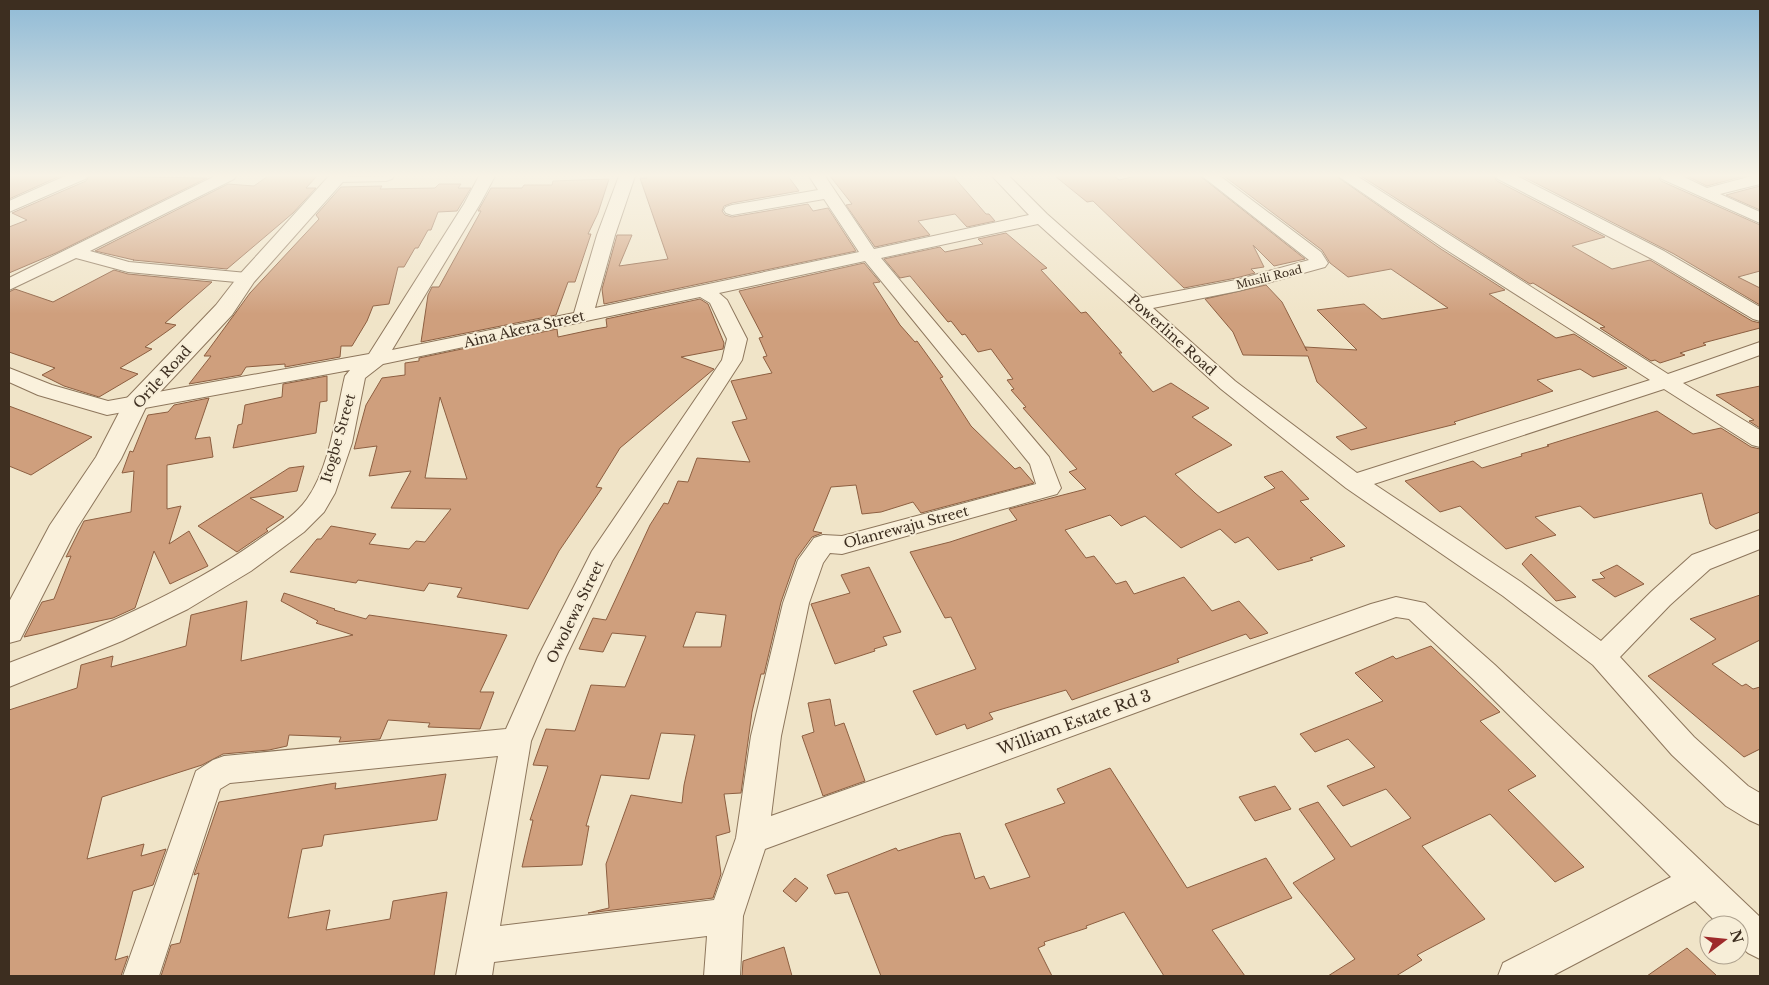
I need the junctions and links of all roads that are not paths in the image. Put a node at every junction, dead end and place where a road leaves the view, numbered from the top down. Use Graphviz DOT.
graph roads {
  1 [pos="137,222"];
  2 [pos="298,222"];
  3 [pos="461,222"];
  4 [pos="611,222"];
  5 [pos="848,222"];
  6 [pos="1023,222"];
  7 [pos="1045,222"];
  8 [pos="1270,222"];
  9 [pos="1415,222"];
  10 [pos="1594,222"];
  11 [pos="76,253"];
  12 [pos="870,256"];
  13 [pos="247,278"];
  14 [pos="9,285"];
  15 [pos="703,291"];
  16 [pos="1138,305"];
  17 [pos="1760,315"];
  18 [pos="582,316"];
  19 [pos="1760,348"];
  20 [pos="375,361"];
  21 [pos="9,374"];
  22 [pos="1666,382"];
  23 [pos="136,404"];
  24 [pos="1760,440"];
  25 [pos="1354,482"];
  26 [pos="1760,539"];
  27 [pos="9,631"];
  28 [pos="1603,657"];
  29 [pos="9,675"];
  30 [pos="516,740"];
  31 [pos="1760,810"];
  32 [pos="752,838"];
  33 [pos="1698,881"];
  34 [pos="726,916"];
  35 [pos="1760,941"];
  36 [pos="477,961"];
  37 [pos="141,976"];
  38 [pos="722,976"];
  39 [pos="1516,976"];
  1 -- 11 [label="street"];
  2 -- 13 [label="street, Orile Road"];
  3 -- 20 [label="street, Itogbe Street"];
  4 -- 18 [label="street"];
  5 -- 12 [label="street"];
  6 -- 12 [label="street, Aina Akera Street"];
  7 -- 16 [label="street, Powerline Road"];
  8 -- 16 [label="street, Musili Road"];
  9 -- 22 [label="street"];
  10 -- 17 [label="street"];
  11 -- 13 [label="street"];
  11 -- 14 [label="street"];
  12 -- 15 [label="street, Aina Akera Street"];
  12 -- 32 [label="street, Olanrewaju Street"];
  13 -- 23 [label="street, Orile Road"];
  15 -- 18 [label="street, Aina Akera Street"];
  15 -- 30 [label="street, Owolewa Street"];
  16 -- 25 [label="street, Powerline Road"];
  18 -- 20 [label="street, Aina Akera Street"];
  19 -- 22 [label="street"];
  20 -- 23 [label="street, Aina Akera Street"];
  20 -- 29 [label="street, Itogbe Street"];
  21 -- 23 [label="street, Aina Akera Street"];
  22 -- 24 [label="street"];
  22 -- 25 [label="street"];
  23 -- 27 [label="street, Orile Road"];
  25 -- 28 [label="street, Powerline Road"];
  26 -- 28 [label="street"];
  28 -- 31 [label="street, Powerline Road"];
  30 -- 36 [label="street, Owolewa Street"];
  30 -- 37 [label="street"];
  32 -- 33 [label="street, William Estate Rd 3"];
  32 -- 34 [label="street, Olanrewaju Street"];
  33 -- 35 [label="street"];
  33 -- 39 [label="street"];
  34 -- 36 [label="street"];
  34 -- 38 [label="street, Olanrewaju Street"];
}
